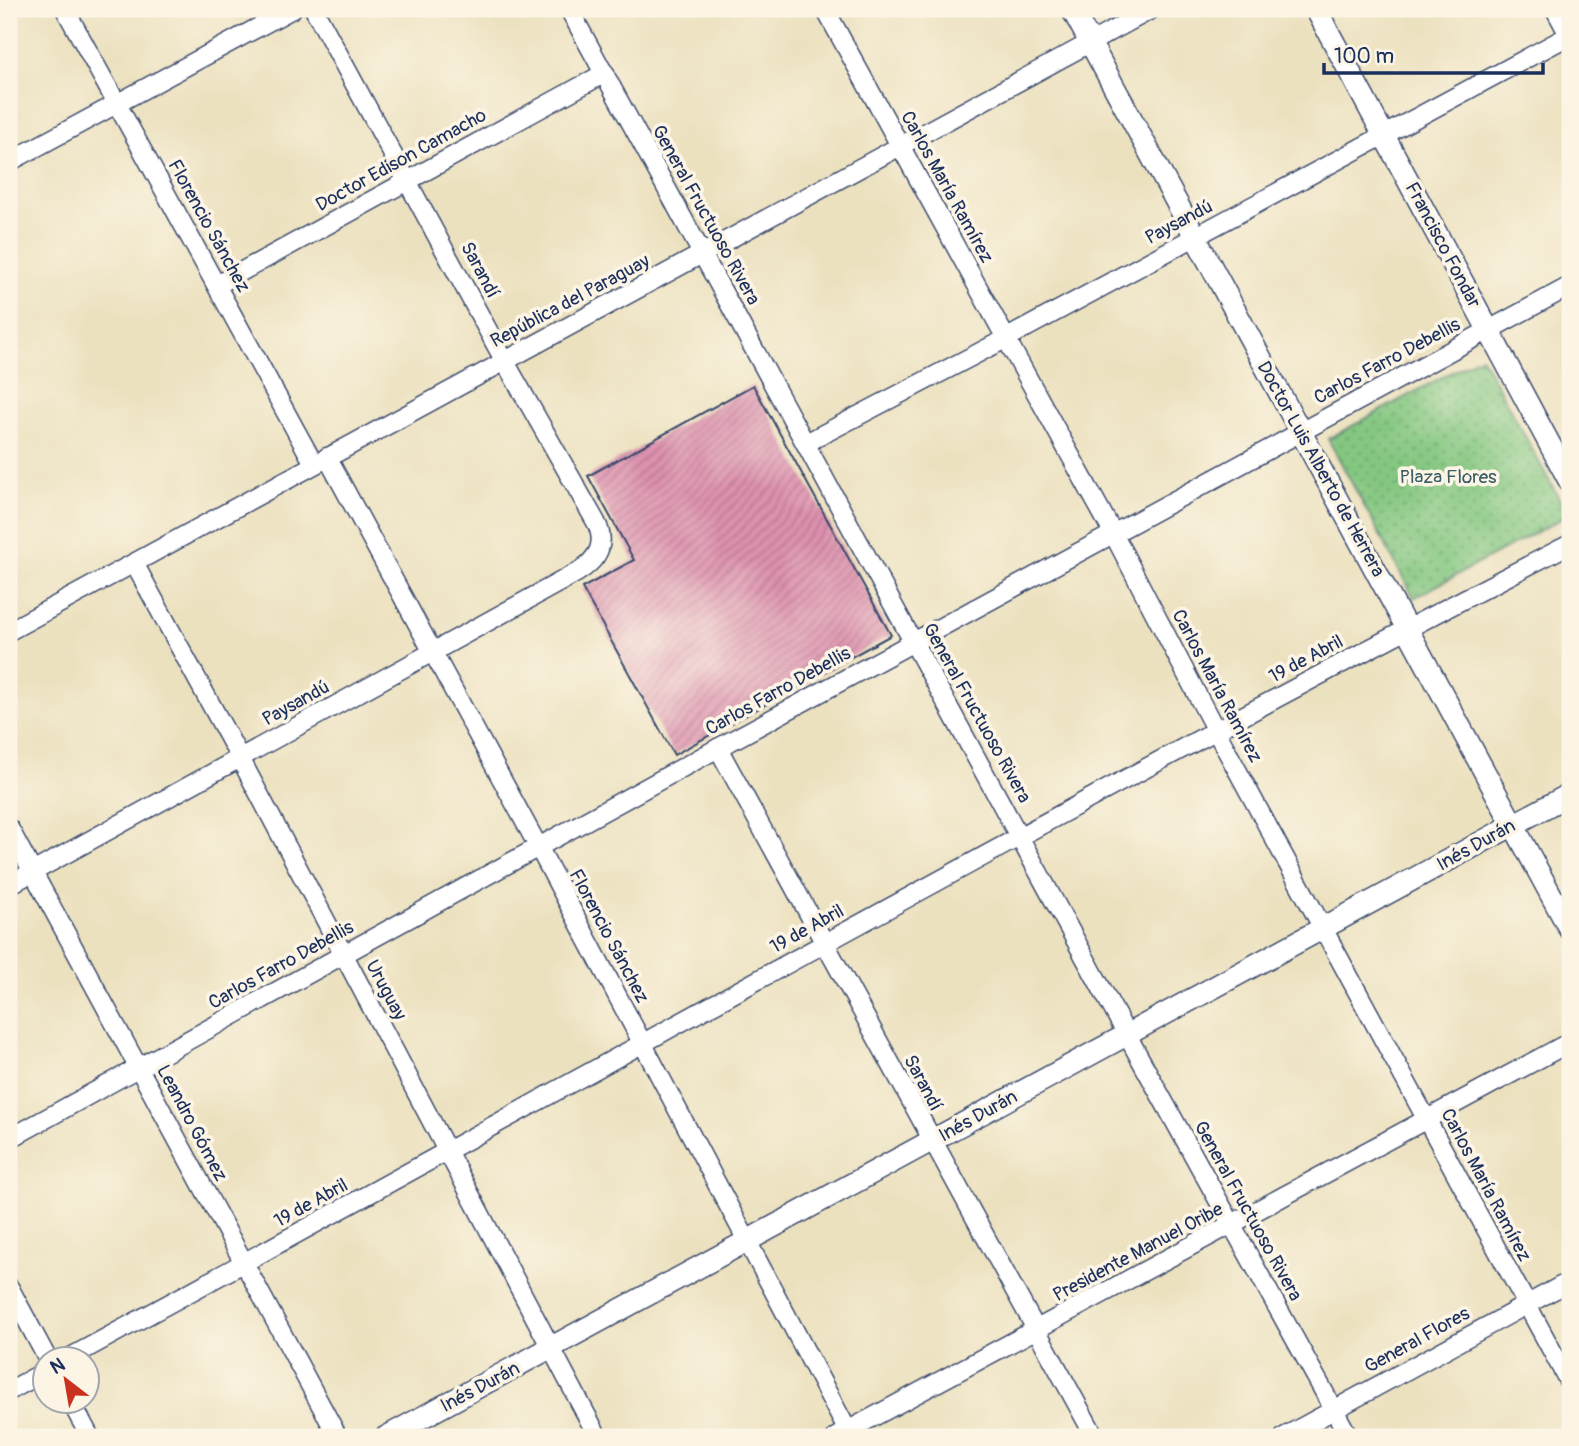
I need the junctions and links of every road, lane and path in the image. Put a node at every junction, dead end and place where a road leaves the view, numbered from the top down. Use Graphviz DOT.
graph roads {
  1 [pos="65,9"];
  2 [pos="292,9"];
  3 [pos="314,9"];
  4 [pos="569,9"];
  5 [pos="825,9"];
  6 [pos="1072,9"];
  7 [pos="1152,9"];
  8 [pos="1316,9"];
  9 [pos="1555,9"];
  10 [pos="1570,36"];
  11 [pos="1091,42"];
  12 [pos="605,73"];
  13 [pos="118,103"];
  14 [pos="1384,136"];
  15 [pos="900,146"];
  16 [pos="9,162"];
  17 [pos="408,180"];
  18 [pos="1196,237"];
  19 [pos="703,253"];
  20 [pos="217,285"];
  21 [pos="1570,286"];
  22 [pos="1489,331"];
  23 [pos="1007,338"];
  24 [pos="504,360"];
  25 [pos="1299,432"];
  26 [pos="806,443"];
  27 [pos="321,460"];
  28 [pos="1570,482"];
  29 [pos="1113,533"];
  30 [pos="1570,544"];
  31 [pos="600,551"];
  32 [pos="134,563"];
  33 [pos="1408,628"];
  34 [pos="9,631"];
  35 [pos="914,641"];
  36 [pos="433,651"];
  37 [pos="1216,731"];
  38 [pos="718,748"];
  39 [pos="240,758"];
  40 [pos="1570,794"];
  41 [pos="1513,825"];
  42 [pos="9,828"];
  43 [pos="1020,837"];
  44 [pos="539,848"];
  45 [pos="33,873"];
  46 [pos="9,885"];
  47 [pos="1324,929"];
  48 [pos="1570,930"];
  49 [pos="824,943"];
  50 [pos="344,955"];
  51 [pos="1127,1035"];
  52 [pos="1570,1042"];
  53 [pos="642,1044"];
  54 [pos="138,1067"];
  55 [pos="1426,1120"];
  56 [pos="9,1139"];
  57 [pos="931,1142"];
  58 [pos="448,1153"];
  59 [pos="1231,1225"];
  60 [pos="746,1242"];
  61 [pos="244,1264"];
  62 [pos="1570,1281"];
  63 [pos="9,1287"];
  64 [pos="1526,1304"];
  65 [pos="1035,1331"];
  66 [pos="39,1344"];
  67 [pos="97,1344"];
  68 [pos="551,1348"];
  69 [pos="32,1379"];
  70 [pos="1570,1384"];
  71 [pos="9,1391"];
  72 [pos="1334,1410"];
  73 [pos="77,1414"];
  74 [pos="844,1435"];
  75 [pos="90,1437"];
  76 [pos="338,1437"];
  77 [pos="386,1437"];
  78 [pos="598,1437"];
  79 [pos="1095,1437"];
  80 [pos="1284,1437"];
  81 [pos="1349,1437"];
  1 -- 13 [label="street, Florencio Sánchez"];
  2 -- 13 [label="street"];
  3 -- 17 [label="street, Sarandí"];
  4 -- 12 [label="street, General Fructuoso Rivera"];
  5 -- 15 [label="street, Carlos María Ramírez"];
  6 -- 11 [label="street, Doctor Luis Alberto de Herrera"];
  7 -- 11 [label="street, República del Paraguay"];
  8 -- 14 [label="street, Francisco Fondar"];
  9 -- 10 [label="street"];
  10 -- 14 [label="street, Paysandú"];
  11 -- 15 [label="street, República del Paraguay"];
  11 -- 18 [label="street, Doctor Luis Alberto de Herrera"];
  12 -- 17 [label="street, Doctor Edison Camacho"];
  12 -- 19 [label="street, General Fructuoso Rivera"];
  13 -- 16 [label="street"];
  13 -- 20 [label="street, Florencio Sánchez"];
  14 -- 18 [label="street, Paysandú"];
  14 -- 22 [label="street, Francisco Fondar"];
  15 -- 19 [label="street, República del Paraguay"];
  15 -- 23 [label="street, Carlos María Ramírez"];
  17 -- 20 [label="street, Doctor Edison Camacho"];
  17 -- 24 [label="street, Sarandí"];
  18 -- 23 [label="street, Paysandú"];
  18 -- 25 [label="street, Doctor Luis Alberto de Herrera"];
  19 -- 24 [label="street, República del Paraguay"];
  19 -- 26 [label="street, General Fructuoso Rivera"];
  20 -- 27 [label="street, Florencio Sánchez"];
  21 -- 22 [label="street, Carlos Farro Debellis"];
  22 -- 25 [label="street, Carlos Farro Debellis"];
  22 -- 28 [label="street, Francisco Fondar"];
  23 -- 26 [label="street, Paysandú"];
  23 -- 29 [label="street, Carlos María Ramírez"];
  24 -- 27 [label="street, República del Paraguay"];
  24 -- 31 [label="street, Sarandí"];
  25 -- 29 [label="street, Carlos Farro Debellis"];
  25 -- 33 [label="street, Doctor Luis Alberto de Herrera"];
  26 -- 35 [label="street, General Fructuoso Rivera"];
  27 -- 32 [label="street, República del Paraguay"];
  27 -- 36 [label="street, Florencio Sánchez"];
  29 -- 35 [label="street, Carlos Farro Debellis"];
  29 -- 37 [label="street, Carlos María Ramírez"];
  30 -- 33 [label="street, 19 de Abril"];
  31 -- 36 [label="street, Paysandú"];
  32 -- 34 [label="street, República del Paraguay"];
  32 -- 39 [label="street, Uruguay"];
  33 -- 37 [label="street, 19 de Abril"];
  33 -- 41 [label="street, Doctor Luis Alberto de Herrera"];
  35 -- 38 [label="street, Carlos Farro Debellis"];
  35 -- 43 [label="street, General Fructuoso Rivera"];
  36 -- 39 [label="street, Paysandú"];
  36 -- 44 [label="street, Florencio Sánchez"];
  37 -- 43 [label="street, 19 de Abril"];
  37 -- 47 [label="street, Carlos María Ramírez"];
  38 -- 44 [label="street, Carlos Farro Debellis"];
  38 -- 49 [label="street, Sarandí"];
  39 -- 45 [label="street, Paysandú"];
  39 -- 50 [label="street, Uruguay"];
  40 -- 41 [label="street, Inés Durán"];
  41 -- 47 [label="street, Inés Durán"];
  41 -- 48 [label="street, Doctor Luis Alberto de Herrera"];
  42 -- 45 [label="street, Leandro Gómez"];
  43 -- 49 [label="street, 19 de Abril"];
  43 -- 51 [label="street, General Fructuoso Rivera"];
  44 -- 50 [label="street, Carlos Farro Debellis"];
  44 -- 53 [label="street, Florencio Sánchez"];
  45 -- 46 [label="street, Paysandú"];
  45 -- 54 [label="street, Leandro Gómez"];
  47 -- 51 [label="street, Inés Durán"];
  47 -- 55 [label="street, Carlos María Ramírez"];
  49 -- 53 [label="street, 19 de Abril"];
  49 -- 57 [label="street, Sarandí"];
  50 -- 54 [label="street, Carlos Farro Debellis"];
  50 -- 58 [label="street, Uruguay"];
  51 -- 57 [label="street, Inés Durán"];
  51 -- 59 [label="street, General Fructuoso Rivera"];
  52 -- 55 [label="street, Presidente Manuel Oribe"];
  53 -- 58 [label="street, 19 de Abril"];
  53 -- 60 [label="street, Florencio Sánchez"];
  54 -- 56 [label="street, Carlos Farro Debellis"];
  54 -- 61 [label="street, Leandro Gómez"];
  55 -- 59 [label="street, Presidente Manuel Oribe"];
  55 -- 64 [label="street, Carlos María Ramírez"];
  57 -- 60 [label="street, Inés Durán"];
  57 -- 65 [label="street, Sarandí"];
  58 -- 61 [label="street, 19 de Abril"];
  58 -- 68 [label="street, Uruguay"];
  59 -- 65 [label="street, Presidente Manuel Oribe"];
  59 -- 72 [label="street, General Fructuoso Rivera"];
  60 -- 68 [label="street, Inés Durán"];
  60 -- 74 [label="street, Florencio Sánchez"];
  61 -- 67 [label="street, 19 de Abril"];
  61 -- 76 [label="street, Leandro Gómez"];
  62 -- 64 [label="street, General Flores"];
  63 -- 66 [label="street"];
  64 -- 70 [label="street, Carlos María Ramírez"];
  64 -- 72 [label="street, General Flores"];
  65 -- 74 [label="street, Presidente Manuel Oribe"];
  65 -- 79 [label="street, Sarandí"];
  68 -- 77 [label="street, Inés Durán"];
  68 -- 78 [label="street, Uruguay"];
  69 -- 71 [label="street"];
  72 -- 80 [label="street, General Flores"];
  72 -- 81 [label="street, General Fructuoso Rivera"];
  73 -- 75 [label="street"];
}
